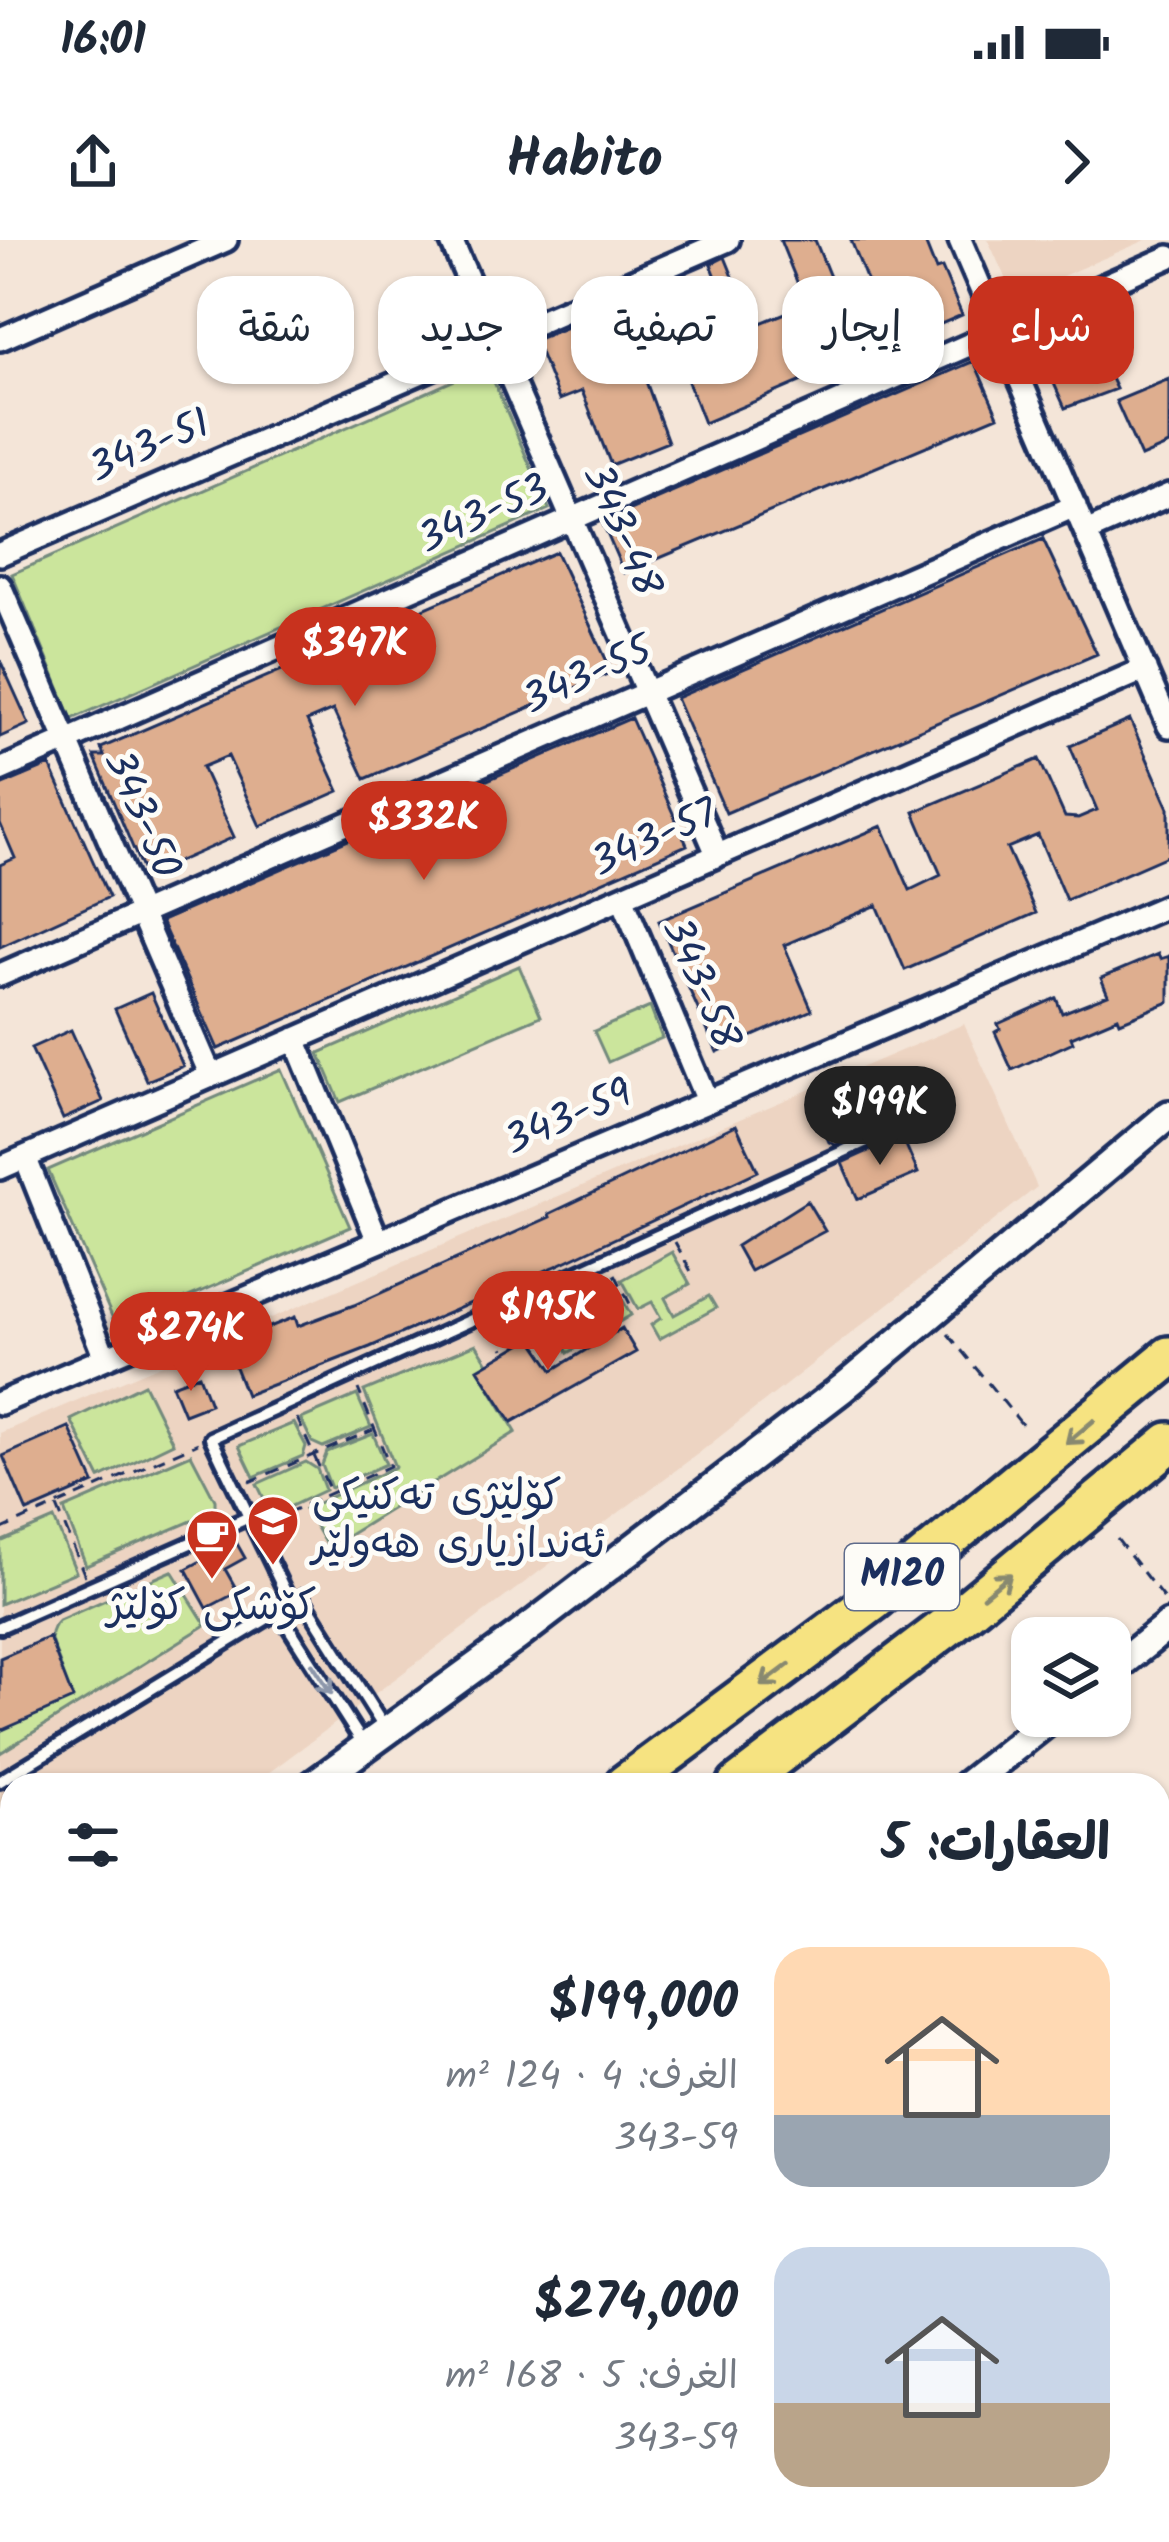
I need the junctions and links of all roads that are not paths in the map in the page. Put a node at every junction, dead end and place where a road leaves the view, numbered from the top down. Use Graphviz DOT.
graph roads {
  1 [pos="226,240"];
  2 [pos="451,240"];
  3 [pos="728,240"];
  4 [pos="960,240"];
  5 [pos="1169,257"];
  6 [pos="466,276"];
  7 [pos="976,276"];
  8 [pos="1127,276"];
  9 [pos="547,317"];
  10 [pos="0,339"];
  11 [pos="968,347"];
  12 [pos="392,384"];
  13 [pos="514,384"];
  14 [pos="1023,384"];
  15 [pos="1169,495"];
  16 [pos="1075,506"];
  17 [pos="574,518"];
  18 [pos="1086,532"];
  19 [pos="0,554"];
  20 [pos="0,586"];
  21 [pos="1144,669"];
  22 [pos="649,693"];
  23 [pos="1169,726"];
  24 [pos="67,741"];
  25 [pos="0,770"];
  26 [pos="717,854"];
  27 [pos="622,897"];
  28 [pos="1169,905"];
  29 [pos="142,914"];
  30 [pos="0,975"];
  31 [pos="295,1039"];
  32 [pos="211,1076"];
  33 [pos="707,1101"];
  34 [pos="933,1111"];
  35 [pos="1169,1115"];
  36 [pos="25,1157"];
  37 [pos="0,1168"];
  38 [pos="378,1241"];
  39 [pos="1169,1357"];
  40 [pos="105,1358"];
  41 [pos="0,1403"];
  42 [pos="1169,1443"];
  43 [pos="251,1523"];
  44 [pos="296,1600"];
  45 [pos="279,1612"];
  46 [pos="1169,1625"];
  47 [pos="0,1627"];
  48 [pos="1131,1655"];
  49 [pos="1028,1737"];
  50 [pos="376,1739"];
  51 [pos="13,1773"];
  52 [pos="329,1773"];
  53 [pos="641,1773"];
  54 [pos="755,1773"];
  55 [pos="982,1773"];
  1 -- 10 [label="street"];
  2 -- 6 [label="street, 343-48"];
  3 -- 9 [label="street, 343-51"];
  4 -- 7 [label="street"];
  5 -- 8 [label="street, 343-53"];
  11 -- 17 [label="street, 343-53"];
  12 -- 19 [label="street, 343-51"];
  13 -- 17 [label="street, 343-48"];
  14 -- 16 [label="street"];
  15 -- 18 [label="street"];
  16 -- 18 [label="street"];
  16 -- 22 [label="street, 343-55"];
  17 -- 22 [label="street, 343-48"];
  17 -- 24 [label="street, 343-53"];
  18 -- 21 [label="street"];
  20 -- 24 [label="street, 343-50"];
  21 -- 23 [label="street"];
  21 -- 26 [label="street, 343-57"];
  22 -- 26 [label="street, 343-48"];
  22 -- 29 [label="street, 343-55"];
  24 -- 25 [label="street, 343-53"];
  24 -- 29 [label="street, 343-50"];
  26 -- 27 [label="street, 343-57"];
  27 -- 31 [label="street, 343-57"];
  27 -- 33 [label="street, 343-58"];
  28 -- 33 [label="street, 343-59"];
  29 -- 30 [label="street, 343-55"];
  29 -- 32 [label="street, 343-50"];
  31 -- 32 [label="street, 343-57"];
  31 -- 38 [label="street"];
  32 -- 36 [label="street, 343-57"];
  33 -- 38 [label="street, 343-59"];
  34 -- 43 [label="lane"];
  35 -- 50 [label="street"];
  36 -- 37 [label="street, 343-57"];
  36 -- 40 [label="street"];
  38 -- 40 [label="street, 343-59"];
  39 -- 53 [label="highway, M120, one-way"];
  40 -- 41 [label="street, 343-59"];
  54 -- 42 [label="highway, M120, one-way"];
  43 -- 44 [label="lane"];
  43 -- 47 [label="lane"];
  44 -- 45 [label="lane"];
  44 -- 50 [label="lane"];
  45 -- 50 [label="lane, one-way"];
  45 -- 51 [label="lane"];
  46 -- 48 [label="street"];
  49 -- 55 [label="street"];
  50 -- 52 [label="street"];
}
